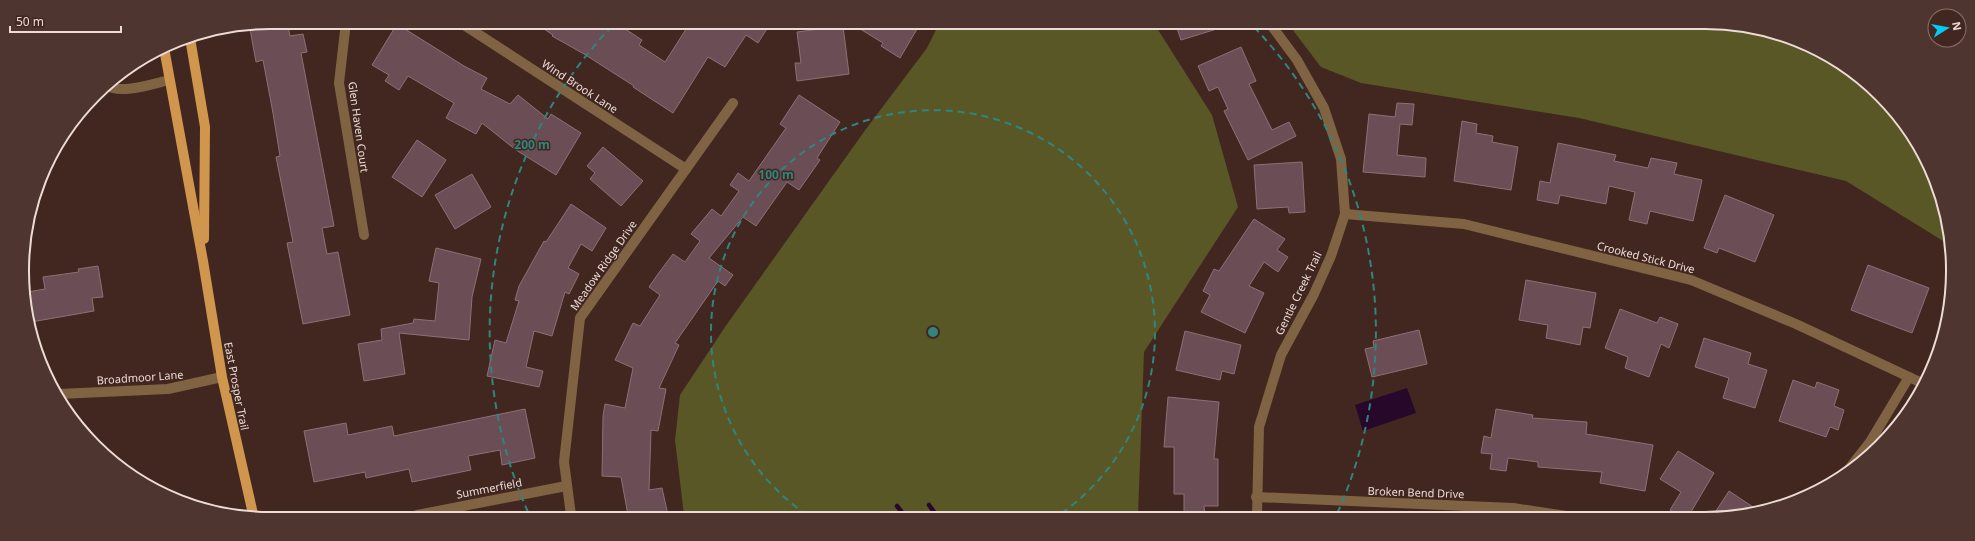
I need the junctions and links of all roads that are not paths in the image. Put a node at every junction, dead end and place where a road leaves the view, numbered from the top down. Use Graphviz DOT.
graph roads {
  1 [pos="345,29"];
  2 [pos="470,29"];
  3 [pos="1274,29"];
  4 [pos="191,43"];
  5 [pos="165,53"];
  6 [pos="170,80"];
  7 [pos="111,89"];
  8 [pos="733,103"];
  9 [pos="686,169"];
  10 [pos="1345,214"];
  11 [pos="364,235"];
  12 [pos="203,261"];
  13 [pos="222,377"];
  14 [pos="1909,377"];
  15 [pos="1919,382"];
  16 [pos="63,394"];
  17 [pos="1859,456"];
  18 [pos="566,486"];
  19 [pos="1256,497"];
  20 [pos="252,511"];
  21 [pos="432,512"];
  22 [pos="570,512"];
  23 [pos="1257,512"];
  24 [pos="1540,512"];
  1 -- 11 [label="street, Glen Haven Court"];
  2 -- 9 [label="street, Wind Brook Lane"];
  3 -- 10 [label="street, Gentle Creek Trail"];
  4 -- 12 [label="main road, East Prosper Trail"];
  5 -- 6 [label="main road, East Prosper Trail"];
  6 -- 7 [label="street"];
  6 -- 12 [label="main road, East Prosper Trail"];
  8 -- 9 [label="street, Meadow Ridge Drive"];
  9 -- 18 [label="street, Meadow Ridge Drive"];
  10 -- 14 [label="street, Crooked Stick Drive"];
  10 -- 19 [label="street, Gentle Creek Trail"];
  12 -- 13 [label="main road, East Prosper Trail"];
  13 -- 16 [label="street, Broadmoor Lane"];
  13 -- 20 [label="main road, East Prosper Trail"];
  14 -- 15 [label="street, Crooked Stick Drive"];
  14 -- 17 [label="street"];
  18 -- 21 [label="street, Summerfield"];
  18 -- 22 [label="street, Meadow Ridge Drive"];
  19 -- 23 [label="street, Gentle Creek Trail"];
  19 -- 24 [label="street, Broken Bend Drive"];
}
